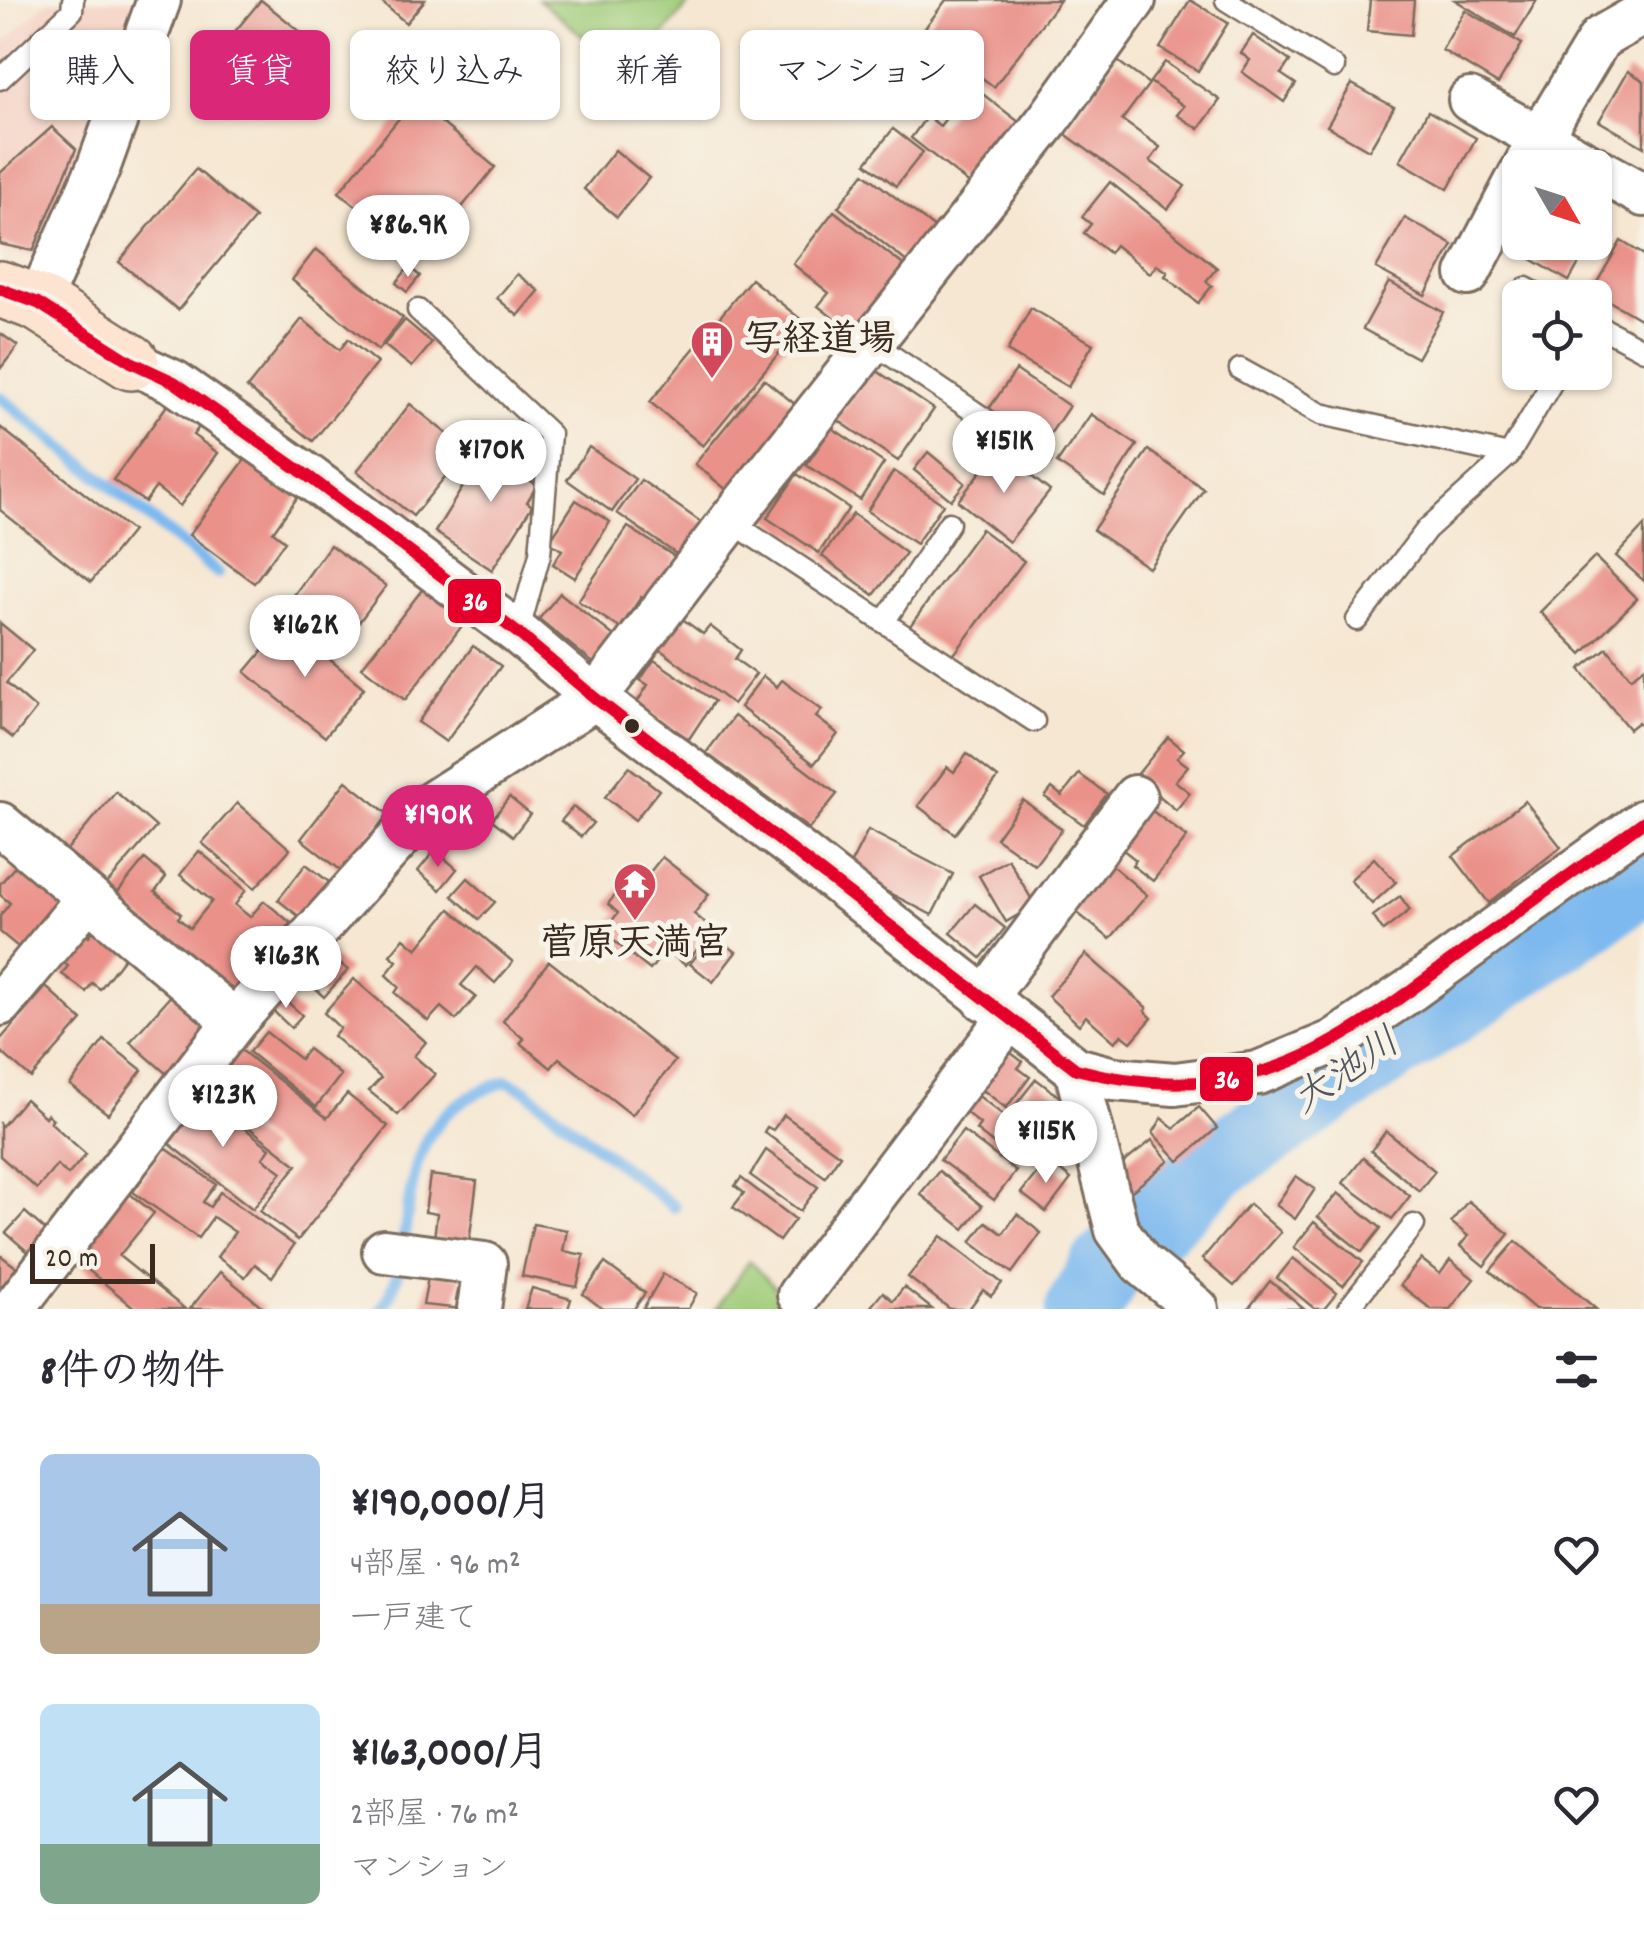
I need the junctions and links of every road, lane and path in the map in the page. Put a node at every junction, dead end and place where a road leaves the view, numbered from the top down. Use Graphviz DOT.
graph roads {
  1 [pos="73,0"];
  2 [pos="159,0"];
  3 [pos="1134,0"];
  4 [pos="1226,0"];
  5 [pos="1644,13"];
  6 [pos="1334,67"];
  7 [pos="0,79"];
  8 [pos="1470,100"];
  9 [pos="1528,150"];
  10 [pos="1534,150"];
  11 [pos="1612,178"];
  12 [pos="1644,196"];
  13 [pos="1502,210"];
  14 [pos="1468,274"];
  15 [pos="19,296"];
  16 [pos="418,310"];
  17 [pos="1612,333"];
  18 [pos="873,343"];
  19 [pos="1644,350"];
  20 [pos="131,362"];
  21 [pos="1240,369"];
  22 [pos="1547,390"];
  23 [pos="1509,455"];
  24 [pos="1041,458"];
  25 [pos="730,521"];
  26 [pos="949,523"];
  27 [pos="1356,620"];
  28 [pos="884,622"];
  29 [pos="518,634"];
  30 [pos="595,698"];
  31 [pos="1034,720"];
  32 [pos="1135,797"];
  33 [pos="1644,821"];
  34 [pos="0,824"];
  35 [pos="88,898"];
  36 [pos="0,1004"];
  37 [pos="997,1008"];
  38 [pos="236,1020"];
  39 [pos="1076,1069"];
  40 [pos="1414,1225"];
  41 [pos="395,1253"];
  42 [pos="799,1295"];
  43 [pos="14,1309"];
  44 [pos="480,1309"];
  45 [pos="1197,1309"];
  46 [pos="1348,1309"];
  1 -- 7 [label="lane"];
  2 -- 15 [label="street"];
  3 -- 18 [label="street"];
  4 -- 6 [label="lane"];
  5 -- 10 [label="street"];
  8 -- 9 [label="street"];
  11 -- 12 [label="street"];
  13 -- 14 [label="street"];
  15 -- 20 [label="street"];
  16 -- 29 [label="lane"];
  17 -- 19 [label="lane"];
  18 -- 24 [label="lane"];
  18 -- 25 [label="street"];
  20 -- 29 [label="street"];
  21 -- 23 [label="lane"];
  22 -- 23 [label="lane"];
  23 -- 27 [label="lane"];
  25 -- 28 [label="lane"];
  25 -- 30 [label="street"];
  26 -- 28 [label="lane"];
  28 -- 31 [label="lane"];
  29 -- 30 [label="street"];
  30 -- 37 [label="street"];
  30 -- 38 [label="street"];
  32 -- 37 [label="street"];
  33 -- 39 [label="street"];
  34 -- 35 [label="street"];
  35 -- 36 [label="street"];
  35 -- 38 [label="street"];
  37 -- 39 [label="street"];
  37 -- 42 [label="street"];
  38 -- 43 [label="street"];
  39 -- 45 [label="street"];
  40 -- 46 [label="lane"];
  41 -- 44 [label="street"];
}
